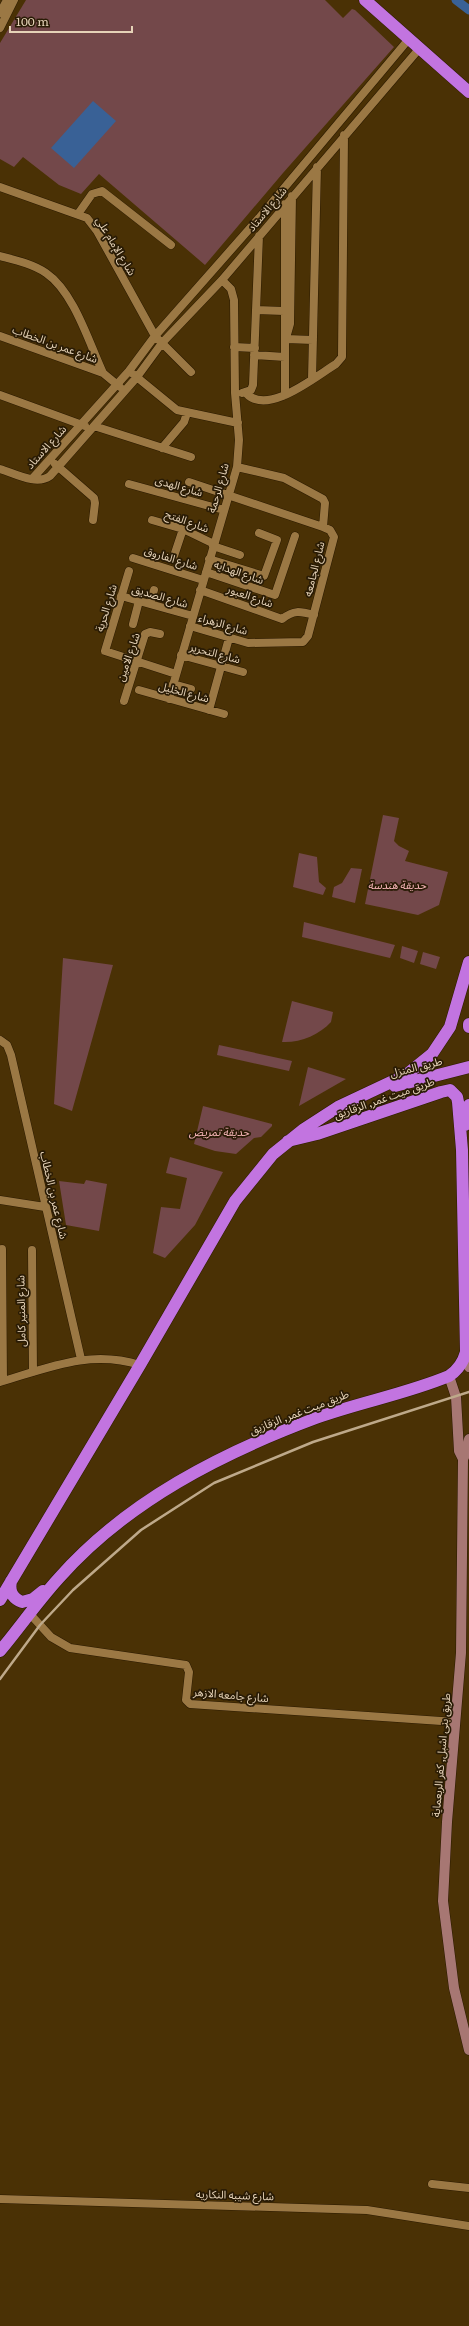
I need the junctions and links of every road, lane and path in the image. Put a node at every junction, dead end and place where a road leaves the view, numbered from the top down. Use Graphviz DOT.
graph roads {
  1 [pos="7,0"];
  2 [pos="14,0"];
  3 [pos="366,0"];
  4 [pos="0,13"];
  5 [pos="0,28"];
  6 [pos="408,40"];
  7 [pos="419,49"];
  8 [pos="469,92"];
  9 [pos="326,135"];
  10 [pos="344,135"];
  11 [pos="336,144"];
  12 [pos="317,167"];
  13 [pos="0,188"];
  14 [pos="292,196"];
  15 [pos="285,204"];
  16 [pos="78,214"];
  17 [pos="259,218"];
  18 [pos="268,226"];
  19 [pos="259,236"];
  20 [pos="171,245"];
  21 [pos="0,256"];
  22 [pos="222,280"];
  23 [pos="256,310"];
  24 [pos="284,311"];
  25 [pos="0,336"];
  26 [pos="155,336"];
  27 [pos="286,339"];
  28 [pos="313,340"];
  29 [pos="162,342"];
  30 [pos="234,347"];
  31 [pos="254,352"];
  32 [pos="285,357"];
  33 [pos="129,371"];
  34 [pos="191,372"];
  35 [pos="103,374"];
  36 [pos="137,377"];
  37 [pos="312,379"];
  38 [pos="117,385"];
  39 [pos="124,391"];
  40 [pos="235,393"];
  41 [pos="246,393"];
  42 [pos="0,395"];
  43 [pos="285,395"];
  44 [pos="187,413"];
  45 [pos="238,423"];
  46 [pos="81,424"];
  47 [pos="93,427"];
  48 [pos="162,448"];
  49 [pos="191,457"];
  50 [pos="50,460"];
  51 [pos="58,467"];
  52 [pos="237,467"];
  53 [pos="0,469"];
  54 [pos="32,479"];
  55 [pos="189,482"];
  56 [pos="129,484"];
  57 [pos="228,494"];
  58 [pos="224,510"];
  59 [pos="93,520"];
  60 [pos="152,520"];
  61 [pos="323,527"];
  62 [pos="183,529"];
  63 [pos="259,533"];
  64 [pos="295,536"];
  65 [pos="213,545"];
  66 [pos="240,555"];
  67 [pos="174,556"];
  68 [pos="133,558"];
  69 [pos="210,558"];
  70 [pos="129,571"];
  71 [pos="204,576"];
  72 [pos="154,590"];
  73 [pos="200,590"];
  74 [pos="121,596"];
  75 [pos="139,601"];
  76 [pos="150,604"];
  77 [pos="314,615"];
  78 [pos="193,616"];
  79 [pos="133,624"];
  80 [pos="190,626"];
  81 [pos="160,634"];
  82 [pos="230,638"];
  83 [pos="298,644"];
  84 [pos="181,655"];
  85 [pos="137,661"];
  86 [pos="221,666"];
  87 [pos="244,672"];
  88 [pos="176,674"];
  89 [pos="173,684"];
  90 [pos="191,689"];
  91 [pos="139,690"];
  92 [pos="169,699"];
  93 [pos="124,701"];
  94 [pos="209,710"];
  95 [pos="224,714"];
  96 [pos="469,962"];
  97 [pos="0,1040"];
  98 [pos="469,1067"];
  99 [pos="369,1092"];
  100 [pos="469,1105"];
  101 [pos="288,1141"];
  102 [pos="462,1150"];
  103 [pos="0,1200"];
  104 [pos="45,1207"];
  105 [pos="2,1249"];
  106 [pos="32,1250"];
  107 [pos="466,1352"];
  108 [pos="81,1359"];
  109 [pos="140,1365"];
  110 [pos="469,1367"];
  111 [pos="33,1372"];
  112 [pos="449,1376"];
  113 [pos="1,1381"];
  114 [pos="469,1439"];
  115 [pos="463,1459"];
  116 [pos="12,1578"];
  117 [pos="59,1578"];
  118 [pos="0,1600"];
  119 [pos="30,1614"];
  120 [pos="1,1646"];
  121 [pos="456,1722"];
  122 [pos="467,2038"];
  123 [pos="469,2050"];
  124 [pos="432,2184"];
  125 [pos="469,2188"];
  126 [pos="0,2199"];
  127 [pos="469,2226"];
  1 -- 4 [label="street"];
  2 -- 5 [label="street"];
  3 -- 6 [label="highway"];
  6 -- 7 [label="highway"];
  6 -- 9 [label="street, شارع الاستاد"];
  7 -- 8 [label="highway"];
  7 -- 10 [label="street, شارع الاستاد"];
  9 -- 11 [label="street"];
  9 -- 17 [label="street, شارع الاستاد"];
  10 -- 11 [label="street, شارع الاستاد"];
  10 -- 37 [label="street"];
  11 -- 12 [label="street, شارع الاستاد"];
  12 -- 14 [label="street, شارع الاستاد"];
  12 -- 28 [label="street"];
  13 -- 16 [label="street, شارع الإمام علي"];
  14 -- 15 [label="street, شارع الاستاد"];
  14 -- 27 [label="street"];
  15 -- 18 [label="street, شارع الاستاد"];
  15 -- 24 [label="street"];
  16 -- 20 [label="street"];
  16 -- 26 [label="street, شارع الإمام علي"];
  17 -- 18 [label="street"];
  17 -- 26 [label="street, شارع الاستاد"];
  18 -- 19 [label="street, شارع الاستاد"];
  19 -- 22 [label="street, شارع الاستاد"];
  19 -- 23 [label="street"];
  21 -- 35 [label="street, شارع عمر بن الخطاب"];
  22 -- 29 [label="street, شارع الاستاد"];
  22 -- 30 [label="street, شارع الرحمة"];
  23 -- 24 [label="street"];
  23 -- 31 [label="street"];
  24 -- 27 [label="street"];
  25 -- 35 [label="street, شارع عمر بن الخطاب"];
  26 -- 29 [label="street, شارع الإمام علي"];
  26 -- 33 [label="street, شارع الاستاد"];
  27 -- 28 [label="street"];
  27 -- 32 [label="street"];
  28 -- 37 [label="street"];
  29 -- 34 [label="street, شارع الإمام علي"];
  29 -- 36 [label="street, شارع الاستاد"];
  30 -- 31 [label="street"];
  30 -- 40 [label="street, شارع الرحمة"];
  31 -- 32 [label="street"];
  31 -- 41 [label="street"];
  32 -- 43 [label="street"];
  33 -- 36 [label="street"];
  33 -- 38 [label="street, شارع الاستاد"];
  35 -- 38 [label="street, شارع عمر بن الخطاب"];
  36 -- 39 [label="street, شارع الاستاد"];
  36 -- 44 [label="street"];
  37 -- 43 [label="street"];
  38 -- 39 [label="street, شارع عمر بن الخطاب"];
  38 -- 46 [label="street, شارع الاستاد"];
  39 -- 47 [label="street, شارع الاستاد"];
  40 -- 41 [label="street"];
  40 -- 45 [label="street, شارع الرحمة"];
  41 -- 43 [label="street"];
  42 -- 46 [label="street"];
  44 -- 45 [label="street"];
  44 -- 48 [label="street"];
  45 -- 52 [label="street, شارع الرحمة"];
  46 -- 47 [label="street"];
  46 -- 50 [label="street, شارع الاستاد"];
  47 -- 48 [label="street"];
  47 -- 51 [label="street, شارع الاستاد"];
  48 -- 49 [label="street"];
  50 -- 51 [label="street"];
  50 -- 54 [label="street, شارع الاستاد"];
  51 -- 54 [label="street, شارع الاستاد"];
  51 -- 59 [label="street"];
  52 -- 57 [label="street, شارع الرحمة"];
  52 -- 61 [label="street"];
  53 -- 54 [label="street"];
  55 -- 57 [label="street, شارع الجامعه"];
  56 -- 58 [label="street, شارع الهدى"];
  57 -- 58 [label="street, شارع الرحمة"];
  57 -- 61 [label="street, شارع الجامعه"];
  58 -- 65 [label="street, شارع الرحمة"];
  60 -- 62 [label="street, شارع الفتح"];
  61 -- 77 [label="street, شارع الجامعه"];
  62 -- 65 [label="street, شارع الفتح"];
  62 -- 67 [label="street"];
  63 -- 69 [label="street"];
  64 -- 71 [label="street, شارع الهدايه"];
  65 -- 66 [label="street, شارع الفتح"];
  65 -- 69 [label="street, شارع الرحمة"];
  68 -- 71 [label="street, شارع الفاروق"];
  69 -- 71 [label="street, شارع الرحمة"];
  70 -- 74 [label="street, شارع الحرية"];
  71 -- 73 [label="street, شارع الرحمة"];
  72 -- 76 [label="street"];
  73 -- 77 [label="street, شارع العبور"];
  73 -- 78 [label="street, شارع الرحمة"];
  74 -- 75 [label="street, شارع الصديق"];
  74 -- 85 [label="street, شارع الحرية"];
  75 -- 76 [label="street, شارع الصديق"];
  75 -- 79 [label="street"];
  76 -- 78 [label="street, شارع الصديق"];
  77 -- 83 [label="street, شارع الجامعه"];
  78 -- 80 [label="street, شارع الرحمة"];
  80 -- 82 [label="street, شارع الزهراء"];
  80 -- 84 [label="street, شارع الرحمة"];
  81 -- 85 [label="street, شارع الامين"];
  82 -- 83 [label="street, شارع الزهراء"];
  82 -- 86 [label="street"];
  84 -- 86 [label="street, شارع التحرير"];
  84 -- 88 [label="street, شارع الرحمة"];
  85 -- 88 [label="street"];
  85 -- 93 [label="street, شارع الامين"];
  86 -- 87 [label="street, شارع التحرير"];
  86 -- 94 [label="street"];
  88 -- 89 [label="street, شارع الرحمة"];
  89 -- 90 [label="street"];
  89 -- 92 [label="street, شارع الرحمة"];
  91 -- 92 [label="street, شارع الخليل"];
  92 -- 94 [label="street, شارع الخليل"];
  94 -- 95 [label="street, شارع الخليل"];
  96 -- 99 [label="highway"];
  97 -- 104 [label="street, شارع عمر بن الخطاب"];
  98 -- 99 [label="highway, طريق المنزل"];
  99 -- 101 [label="highway, طريق ميت غمر, الزقازيق"];
  100 -- 102 [label="highway, طريق ميت غمر, الزقازيق"];
  101 -- 102 [label="highway, طريق ميت غمر, الزقازيق"];
  101 -- 109 [label="highway, طريق ميت غمر, الزقازيق"];
  102 -- 107 [label="highway, طريق ميت غمر, الزقازيق"];
  103 -- 104 [label="street"];
  104 -- 108 [label="street, شارع عمر بن الخطاب"];
  105 -- 113 [label="street"];
  106 -- 111 [label="street, شارع المنير كامل"];
  107 -- 110 [label="street"];
  107 -- 112 [label="highway"];
  108 -- 109 [label="street"];
  108 -- 111 [label="street"];
  109 -- 116 [label="highway, طريق ميت غمر, الزقازيق"];
  111 -- 113 [label="street"];
  112 -- 115 [label="street"];
  112 -- 117 [label="highway, طريق ميت غمر, الزقازيق"];
  114 -- 115 [label="street"];
  115 -- 121 [label="street, طريق بنى اشبل, كفر الربعماية"];
  116 -- 117 [label="highway"];
  116 -- 118 [label="highway, طريق ميت غمر, الزقازيق"];
  117 -- 119 [label="highway, طريق ميت غمر, الزقازيق"];
  119 -- 120 [label="highway, طريق ميت غمر, الزقازيق"];
  119 -- 121 [label="street, شارع جامعه الازهر"];
  121 -- 122 [label="street, طريق بنى اشبل, كفر الربعماية"];
  122 -- 123 [label="street, طريق بنى اشبل, كفر الربعماية"];
  124 -- 125 [label="street"];
  126 -- 127 [label="street, شارع شيبه النكاريه"];
}
